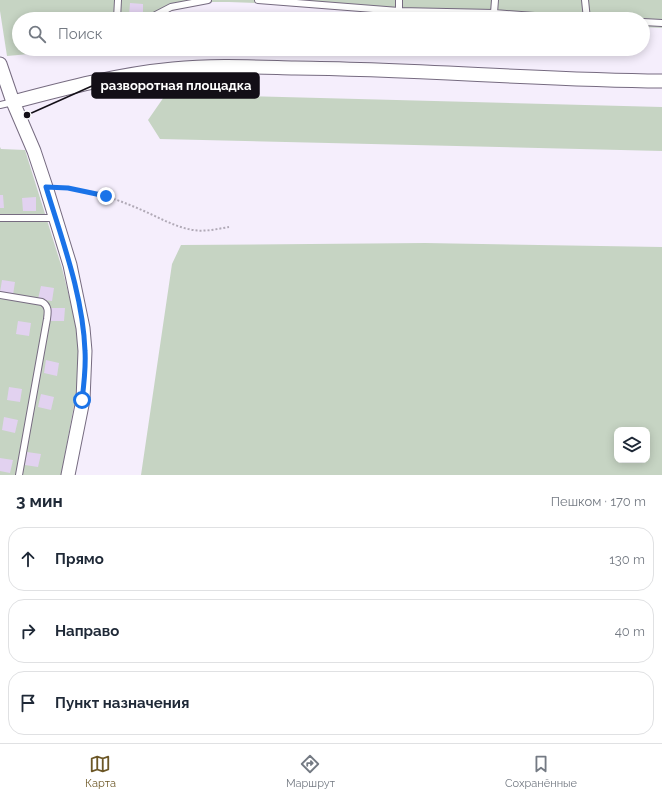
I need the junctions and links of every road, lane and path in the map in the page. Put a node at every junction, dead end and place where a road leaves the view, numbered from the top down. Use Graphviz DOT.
graph roads {
  1 [pos="118,0"];
  2 [pos="208,0"];
  3 [pos="258,0"];
  4 [pos="399,0"];
  5 [pos="495,0"];
  6 [pos="585,0"];
  7 [pos="309,2"];
  8 [pos="399,11"];
  9 [pos="117,12"];
  10 [pos="162,12"];
  11 [pos="446,12"];
  12 [pos="494,12"];
  13 [pos="586,12"];
  14 [pos="650,22"];
  15 [pos="662,23"];
  16 [pos="0,64"];
  17 [pos="662,81"];
  18 [pos="6,103"];
  19 [pos="46,187"];
  20 [pos="0,218"];
  21 [pos="56,218"];
  22 [pos="229,227"];
  23 [pos="0,295"];
  24 [pos="19,475"];
  25 [pos="68,475"];
  1 -- 9 [label="lane"];
  2 -- 10 [label="lane"];
  3 -- 7 [label="lane"];
  4 -- 8 [label="lane"];
  5 -- 12 [label="lane"];
  6 -- 13 [label="lane"];
  7 -- 8 [label="lane"];
  8 -- 11 [label="lane"];
  14 -- 15 [label="lane"];
  16 -- 18 [label="street"];
  17 -- 18 [label="street"];
  18 -- 19 [label="street"];
  19 -- 21 [label="street"];
  19 -- 22 [label="path"];
  20 -- 21 [label="lane"];
  21 -- 25 [label="street"];
  23 -- 24 [label="lane"];
}
